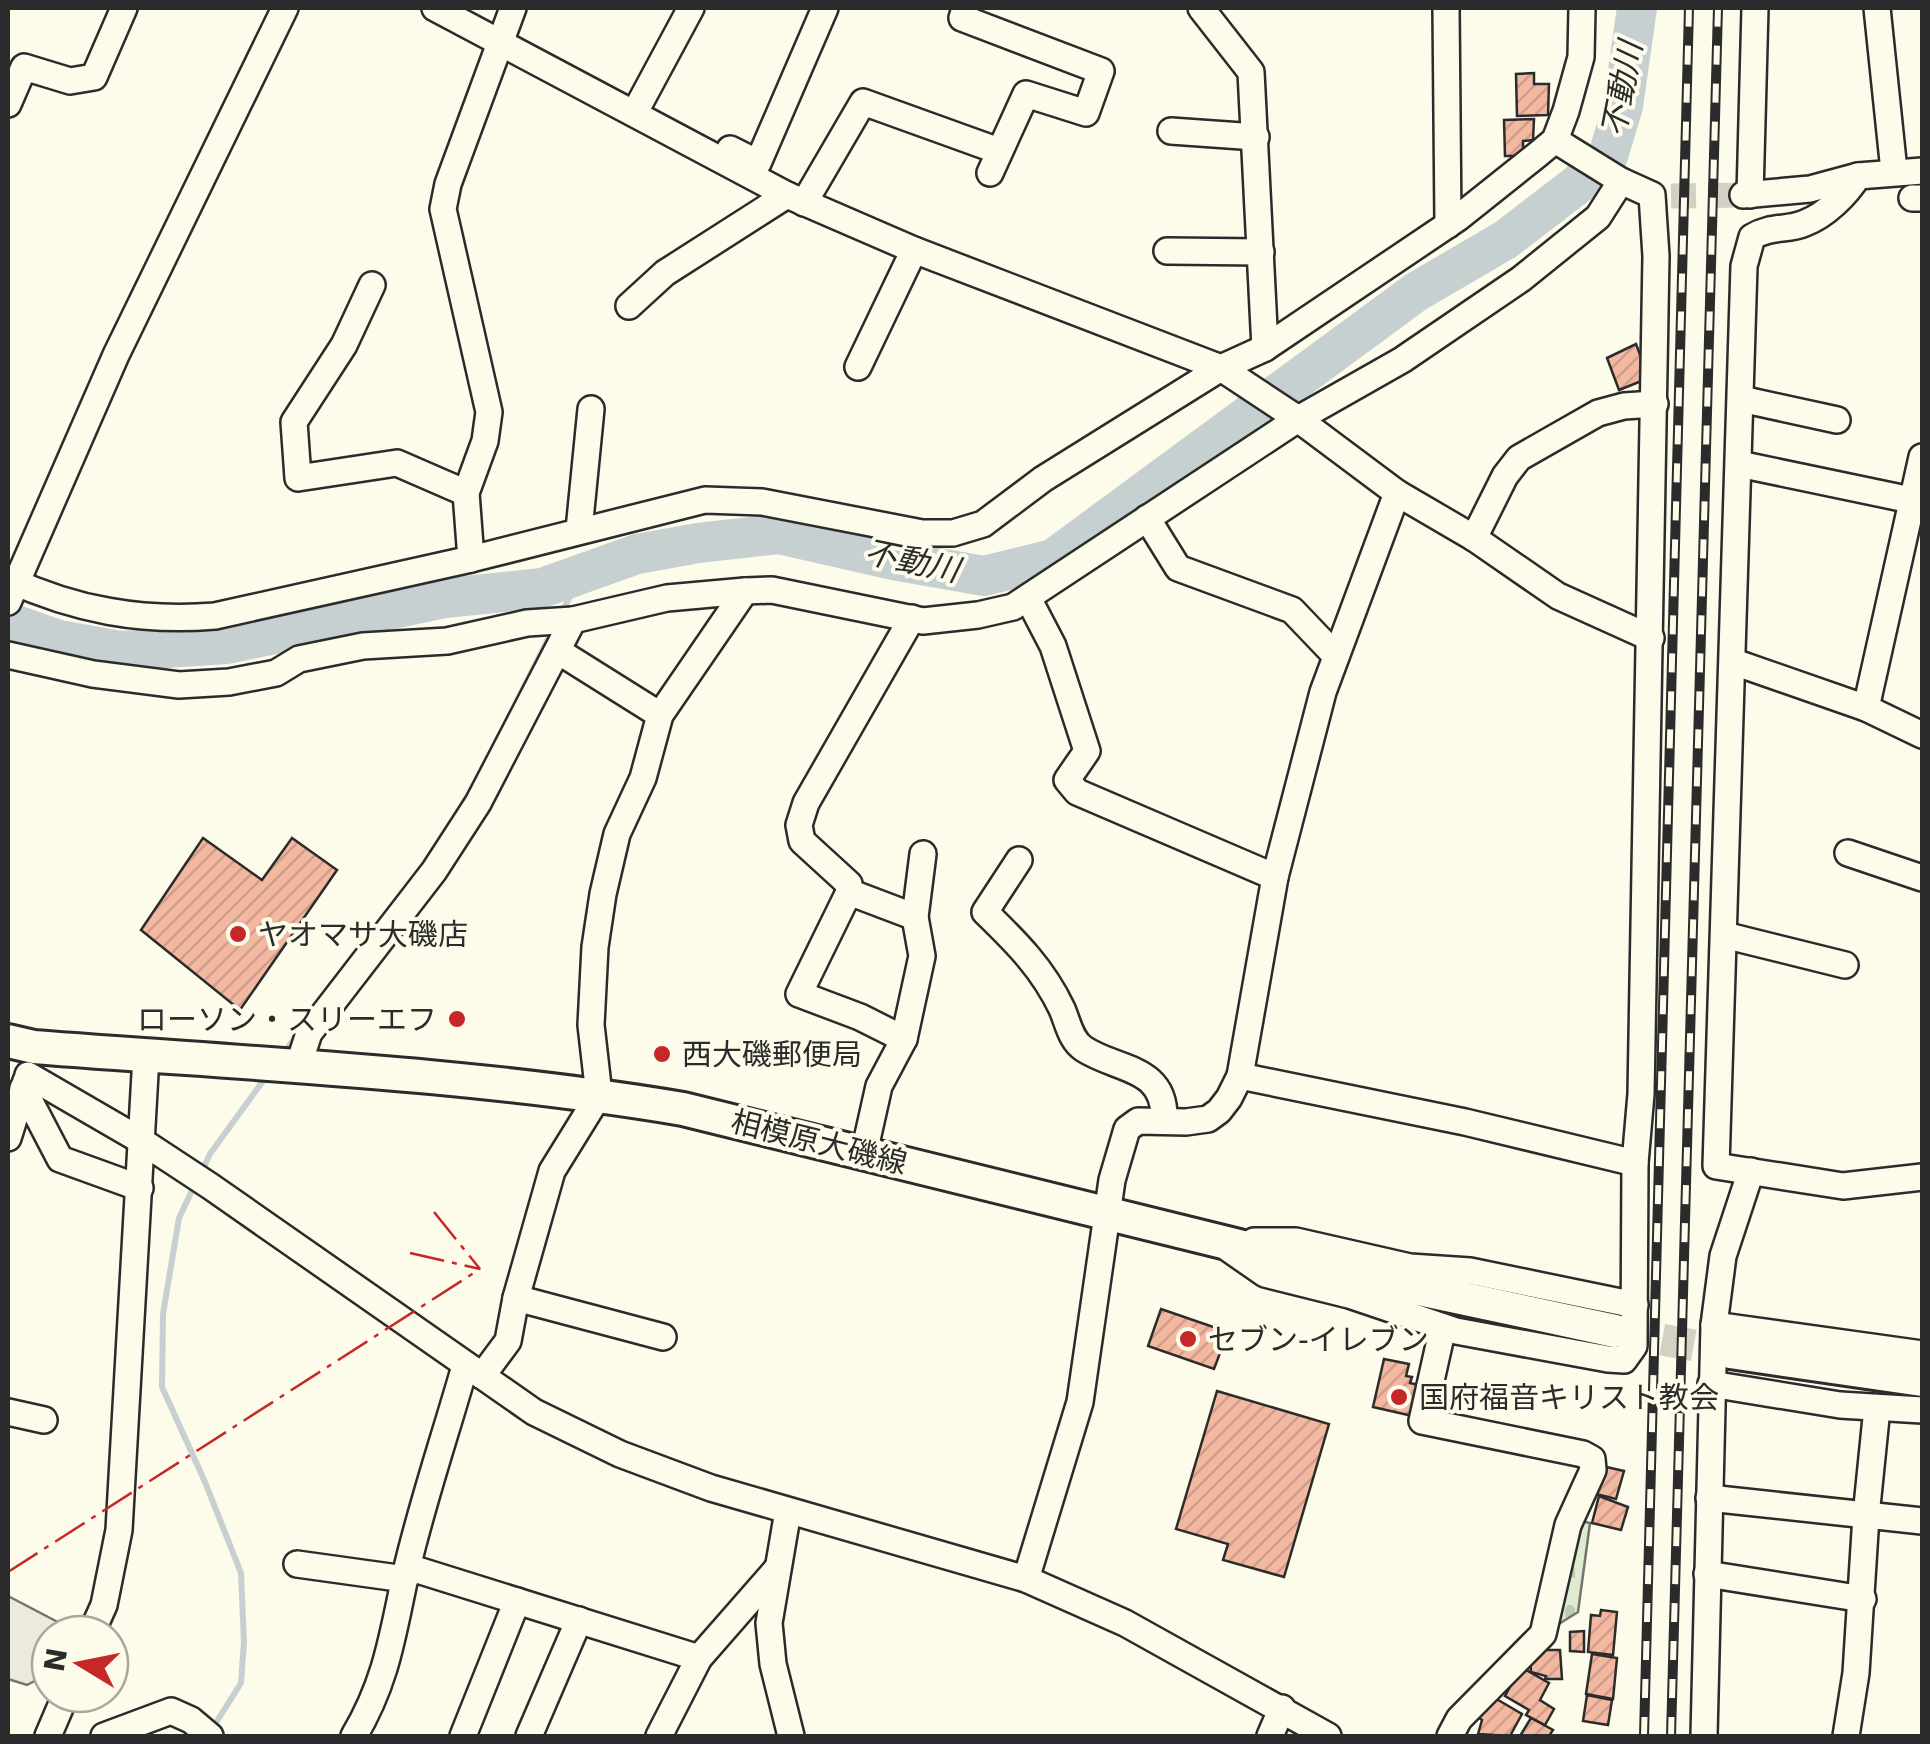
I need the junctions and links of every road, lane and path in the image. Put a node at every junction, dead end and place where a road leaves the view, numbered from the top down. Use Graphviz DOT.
graph roads {
  1 [pos="124,8"];
  2 [pos="285,8"];
  3 [pos="435,8"];
  4 [pos="513,8"];
  5 [pos="691,8"];
  6 [pos="825,8"];
  7 [pos="966,8"];
  8 [pos="1201,8"];
  9 [pos="1446,8"];
  10 [pos="1582,8"];
  11 [pos="1755,8"];
  12 [pos="1878,8"];
  13 [pos="502,42"];
  14 [pos="8,104"];
  15 [pos="635,112"];
  16 [pos="1171,130"];
  17 [pos="1256,137"];
  18 [pos="1555,140"];
  19 [pos="700,147"];
  20 [pos="1894,171"];
  21 [pos="1922,171"];
  22 [pos="1858,176"];
  23 [pos="1620,181"];
  24 [pos="796,199"];
  25 [pos="1448,225"];
  26 [pos="914,250"];
  27 [pos="1167,251"];
  28 [pos="1261,252"];
  29 [pos="372,284"];
  30 [pos="629,306"];
  31 [pos="1266,348"];
  32 [pos="858,367"];
  33 [pos="1221,368"];
  34 [pos="1741,399"];
  35 [pos="1655,404"];
  36 [pos="591,409"];
  37 [pos="1298,419"];
  38 [pos="1837,420"];
  39 [pos="1922,457"];
  40 [pos="1739,464"];
  41 [pos="466,492"];
  42 [pos="1397,493"];
  43 [pos="1911,500"];
  44 [pos="1147,518"];
  45 [pos="579,530"];
  46 [pos="1474,538"];
  47 [pos="471,559"];
  48 [pos="10,591"];
  49 [pos="745,591"];
  50 [pos="1028,598"];
  51 [pos="912,618"];
  52 [pos="573,620"];
  53 [pos="1651,638"];
  54 [pos="558,651"];
  55 [pos="8,655"];
  56 [pos="1336,656"];
  57 [pos="1734,662"];
  58 [pos="1866,708"];
  59 [pos="660,715"];
  60 [pos="1922,735"];
  61 [pos="1848,853"];
  62 [pos="923,854"];
  63 [pos="1019,860"];
  64 [pos="1275,877"];
  65 [pos="1922,878"];
  66 [pos="849,892"];
  67 [pos="915,917"];
  68 [pos="1724,935"];
  69 [pos="1844,965"];
  70 [pos="904,1039"];
  71 [pos="146,1056"];
  72 [pos="23,1063"];
  73 [pos="298,1066"];
  74 [pos="1240,1076"];
  75 [pos="599,1095"];
  76 [pos="1164,1120"];
  77 [pos="8,1138"];
  78 [pos="140,1140"];
  79 [pos="864,1153"];
  80 [pos="1635,1163"];
  81 [pos="1751,1171"];
  82 [pos="1922,1177"];
  83 [pos="140,1188"];
  84 [pos="1107,1215"];
  85 [pos="1219,1242"];
  86 [pos="516,1298"];
  87 [pos="1625,1318"];
  88 [pos="1443,1327"];
  89 [pos="663,1338"];
  90 [pos="1722,1338"];
  91 [pos="1922,1354"];
  92 [pos="474,1371"];
  93 [pos="1922,1380"];
  94 [pos="1711,1384"];
  95 [pos="1878,1408"];
  96 [pos="1922,1410"];
  97 [pos="8,1412"];
  98 [pos="44,1420"];
  99 [pos="1709,1498"];
  100 [pos="788,1511"];
  101 [pos="1866,1516"];
  102 [pos="1922,1521"];
  103 [pos="297,1564"];
  104 [pos="776,1570"];
  105 [pos="406,1573"];
  106 [pos="1707,1574"];
  107 [pos="1026,1578"];
  108 [pos="1863,1599"];
  109 [pos="517,1601"];
  110 [pos="100,1614"];
  111 [pos="579,1620"];
  112 [pos="698,1658"];
  113 [pos="1282,1708"];
  114 [pos="788,1733"];
  115 [pos="104,1736"];
  116 [pos="210,1736"];
  117 [pos="354,1736"];
  118 [pos="463,1736"];
  119 [pos="529,1736"];
  120 [pos="659,1736"];
  121 [pos="1270,1736"];
  122 [pos="1328,1736"];
  123 [pos="1450,1736"];
  124 [pos="1704,1736"];
  125 [pos="1846,1736"];
  1 -- 14 [label="street"];
  2 -- 48 [label="street"];
  3 -- 13 [label="street"];
  4 -- 13 [label="street"];
  5 -- 15 [label="street"];
  6 -- 19 [label="street"];
  7 -- 24 [label="street"];
  8 -- 17 [label="street"];
  9 -- 25 [label="street"];
  10 -- 18 [label="street"];
  11 -- 22 [label="street"];
  12 -- 20 [label="street"];
  13 -- 15 [label="street"];
  13 -- 41 [label="street"];
  15 -- 19 [label="street"];
  16 -- 17 [label="street"];
  17 -- 28 [label="street"];
  18 -- 23 [label="street"];
  18 -- 25 [label="street"];
  19 -- 24 [label="street"];
  20 -- 21 [label="street"];
  20 -- 22 [label="street"];
  22 -- 34 [label="street"];
  23 -- 35 [label="street"];
  23 -- 37 [label="street"];
  24 -- 26 [label="street"];
  24 -- 30 [label="street"];
  25 -- 31 [label="street"];
  26 -- 32 [label="street"];
  26 -- 33 [label="street"];
  27 -- 28 [label="street"];
  28 -- 31 [label="street"];
  29 -- 41 [label="street"];
  31 -- 33 [label="street"];
  33 -- 37 [label="street"];
  33 -- 45 [label="street"];
  34 -- 38 [label="street"];
  34 -- 40 [label="street"];
  35 -- 46 [label="street"];
  35 -- 53 [label="street"];
  36 -- 45 [label="street"];
  37 -- 42 [label="street"];
  37 -- 44 [label="street"];
  39 -- 43 [label="street"];
  40 -- 43 [label="street"];
  40 -- 57 [label="street"];
  41 -- 47 [label="street"];
  42 -- 46 [label="street"];
  42 -- 56 [label="street"];
  43 -- 58 [label="street"];
  44 -- 50 [label="street"];
  44 -- 56 [label="street"];
  45 -- 47 [label="street"];
  46 -- 53 [label="street"];
  47 -- 48 [label="street"];
  49 -- 51 [label="street"];
  49 -- 52 [label="street"];
  49 -- 59 [label="street"];
  50 -- 51 [label="street"];
  50 -- 64 [label="street"];
  51 -- 66 [label="street"];
  52 -- 54 [label="street"];
  52 -- 55 [label="street"];
  53 -- 80 [label="street"];
  54 -- 59 [label="street"];
  54 -- 73 [label="street"];
  56 -- 64 [label="street"];
  57 -- 58 [label="street"];
  57 -- 68 [label="street"];
  58 -- 60 [label="street"];
  59 -- 75 [label="street"];
  61 -- 65 [label="street"];
  62 -- 67 [label="street"];
  63 -- 76 [label="street"];
  64 -- 74 [label="street"];
  66 -- 67 [label="street"];
  66 -- 70 [label="street"];
  67 -- 70 [label="street"];
  68 -- 69 [label="street"];
  68 -- 81 [label="street"];
  70 -- 79 [label="street"];
  71 -- 72 [label="main road, 相模原大磯線"];
  71 -- 73 [label="main road, 相模原大磯線"];
  71 -- 78 [label="street"];
  72 -- 77 [label="street"];
  72 -- 78 [label="street"];
  72 -- 83 [label="street"];
  73 -- 75 [label="main road, 相模原大磯線"];
  74 -- 76 [label="street"];
  74 -- 80 [label="street"];
  75 -- 79 [label="main road, 相模原大磯線"];
  75 -- 86 [label="street"];
  76 -- 84 [label="street"];
  78 -- 83 [label="street"];
  78 -- 92 [label="street"];
  79 -- 84 [label="main road, 相模原大磯線"];
  80 -- 87 [label="street"];
  81 -- 82 [label="street"];
  81 -- 90 [label="street"];
  83 -- 110 [label="street"];
  84 -- 85 [label="main road, 相模原大磯線"];
  84 -- 107 [label="street"];
  85 -- 87 [label="main road, 相模原大磯線"];
  85 -- 88 [label="street"];
  86 -- 89 [label="street"];
  86 -- 92 [label="street"];
  87 -- 88 [label="street"];
  88 -- 123 [label="street"];
  90 -- 91 [label="street"];
  90 -- 93 [label="main road"];
  90 -- 94 [label="street"];
  92 -- 100 [label="street"];
  92 -- 105 [label="street"];
  94 -- 95 [label="street"];
  94 -- 99 [label="street"];
  95 -- 96 [label="street"];
  95 -- 101 [label="street"];
  97 -- 98 [label="street"];
  99 -- 101 [label="street"];
  99 -- 106 [label="street"];
  100 -- 104 [label="street"];
  100 -- 107 [label="street"];
  101 -- 102 [label="street"];
  101 -- 108 [label="street"];
  103 -- 105 [label="street"];
  104 -- 112 [label="street"];
  104 -- 114 [label="street"];
  105 -- 109 [label="street"];
  105 -- 117 [label="street"];
  106 -- 108 [label="street"];
  106 -- 124 [label="street"];
  107 -- 113 [label="street"];
  108 -- 125 [label="street"];
  109 -- 111 [label="street"];
  109 -- 118 [label="street"];
  111 -- 112 [label="street"];
  111 -- 119 [label="street"];
  112 -- 120 [label="street"];
  113 -- 121 [label="street"];
  113 -- 122 [label="street"];
  115 -- 116 [label="street"];
}
